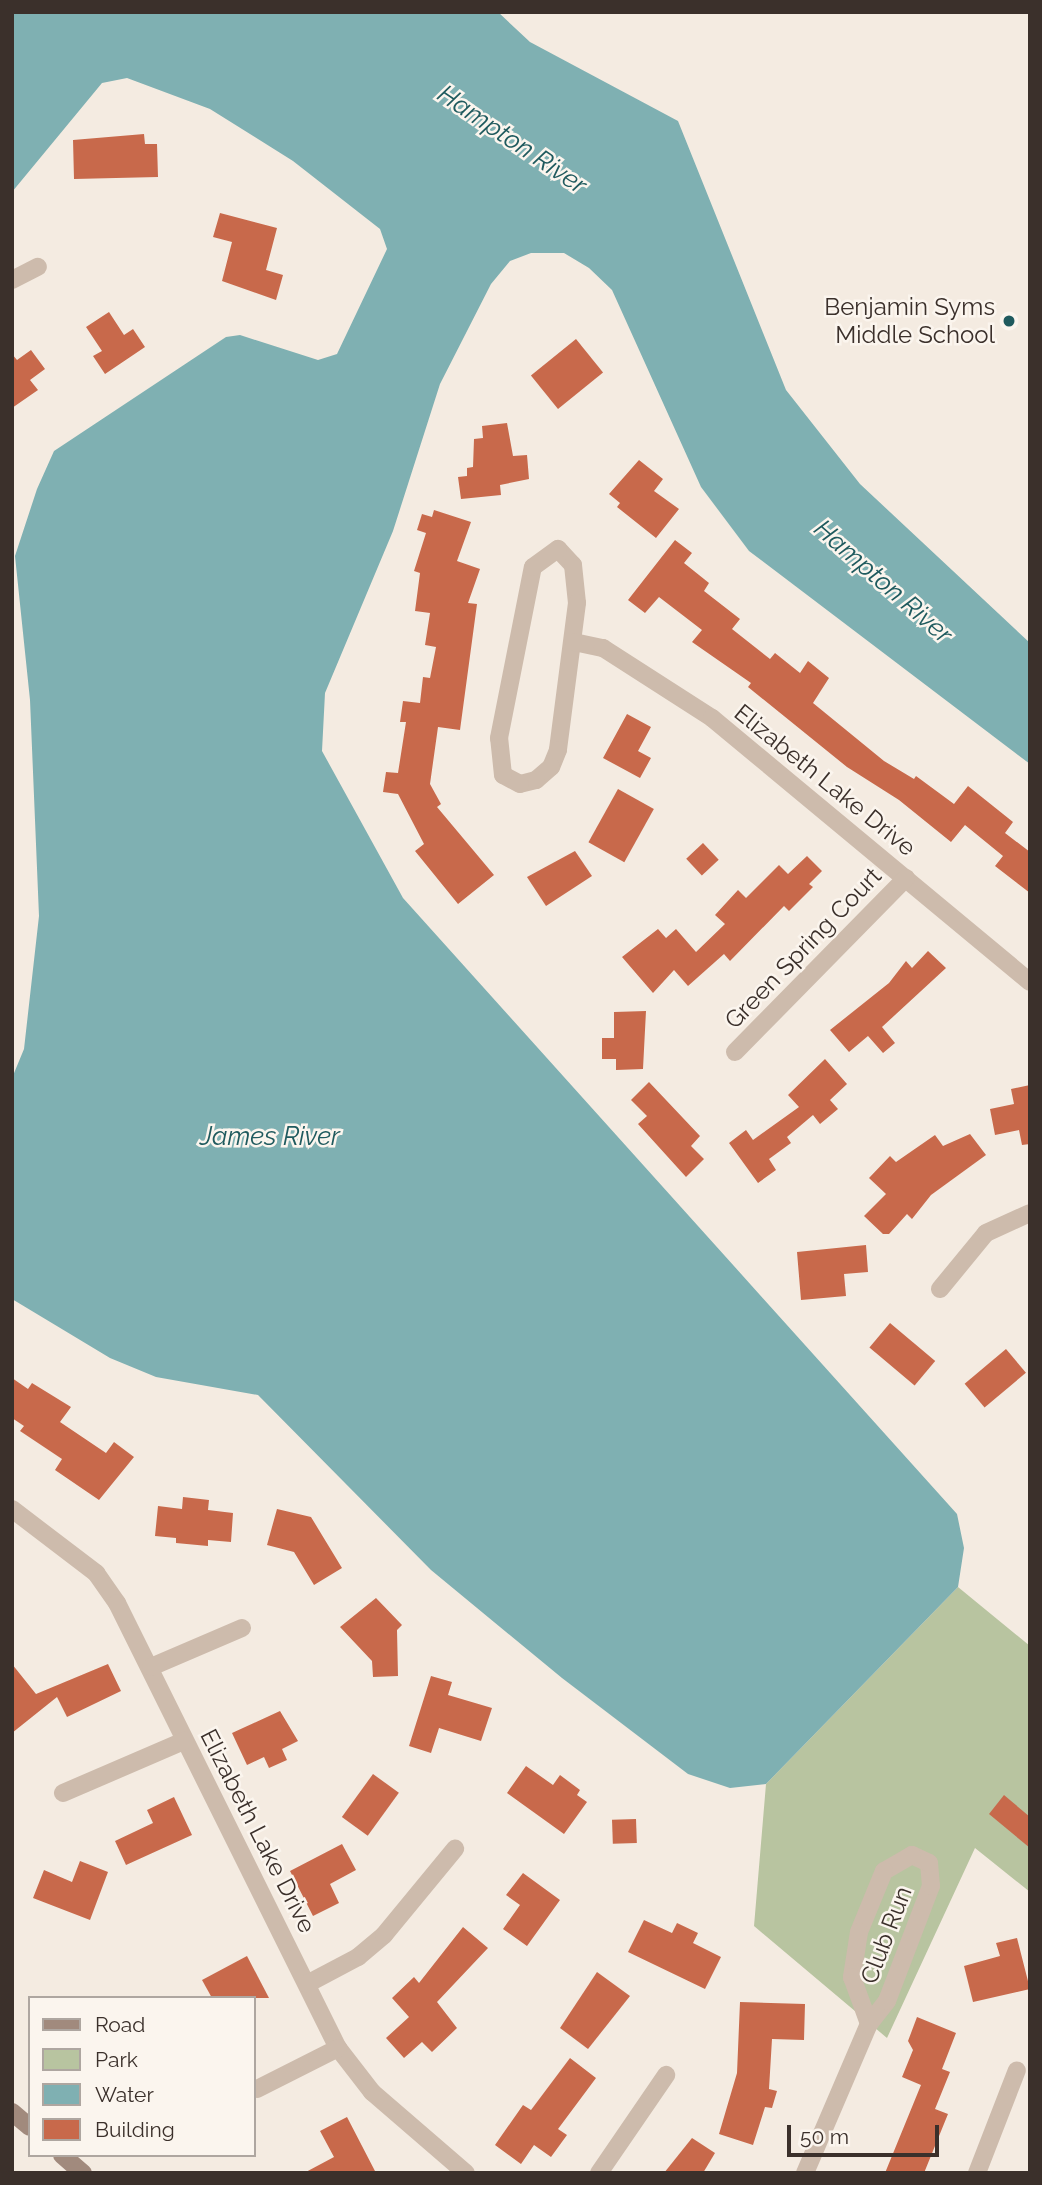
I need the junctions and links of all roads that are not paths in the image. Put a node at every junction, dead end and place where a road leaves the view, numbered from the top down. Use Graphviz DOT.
graph roads {
  1 [pos="38,267"];
  2 [pos="12,280"];
  3 [pos="573,642"];
  4 [pos="906,878"];
  5 [pos="1030,982"];
  6 [pos="734,1052"];
  7 [pos="1030,1213"];
  8 [pos="940,1289"];
  9 [pos="12,1509"];
  10 [pos="242,1628"];
  11 [pos="151,1667"];
  12 [pos="184,1741"];
  13 [pos="63,1793"];
  14 [pos="455,1849"];
  15 [pos="307,1984"];
  16 [pos="869,2024"];
  17 [pos="338,2048"];
  18 [pos="1017,2070"];
  19 [pos="666,2075"];
  20 [pos="257,2089"];
  21 [pos="12,2112"];
  22 [pos="28,2125"];
  23 [pos="64,2157"];
  24 [pos="83,2173"];
  25 [pos="466,2173"];
  26 [pos="599,2173"];
  27 [pos="805,2173"];
  28 [pos="977,2173"];
  1 -- 2 [label="street"];
  3 -- 3 [label="street"];
  3 -- 4 [label="street, Elizabeth Lake Drive"];
  4 -- 5 [label="street, Elizabeth Lake Drive"];
  4 -- 6 [label="street, Green Spring Court"];
  7 -- 8 [label="street"];
  9 -- 11 [label="street, Elizabeth Lake Drive"];
  10 -- 11 [label="street"];
  11 -- 12 [label="street, Elizabeth Lake Drive"];
  12 -- 13 [label="street"];
  12 -- 15 [label="street, Elizabeth Lake Drive"];
  14 -- 15 [label="street"];
  15 -- 17 [label="street, Elizabeth Lake Drive"];
  16 -- 16 [label="street, Club Run"];
  16 -- 27 [label="street, Club Run"];
  17 -- 20 [label="street"];
  17 -- 25 [label="street, Elizabeth Lake Drive"];
  18 -- 28 [label="street"];
  19 -- 26 [label="street"];
  21 -- 22 [label="main road"];
  23 -- 24 [label="main road"];
}
